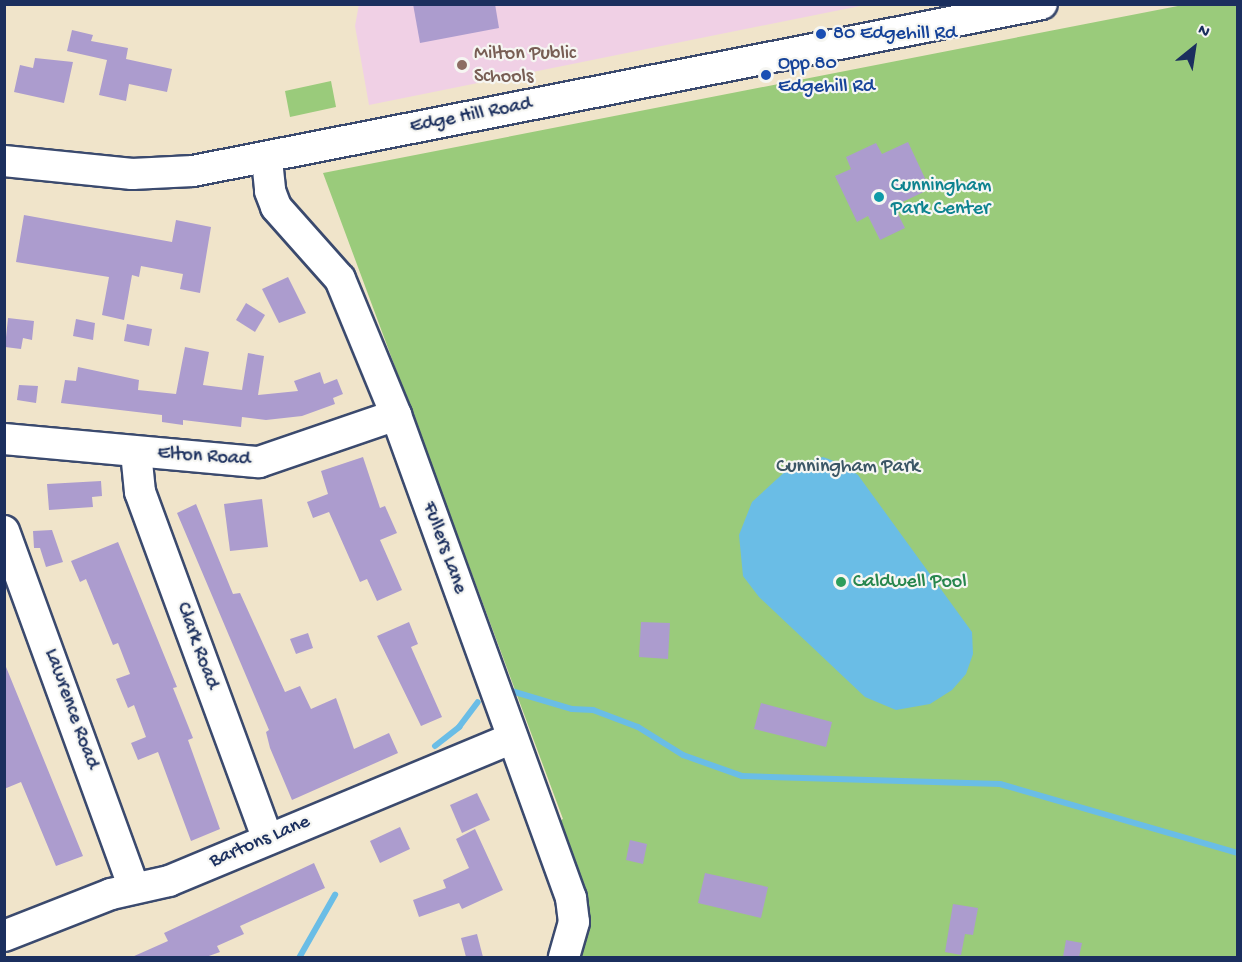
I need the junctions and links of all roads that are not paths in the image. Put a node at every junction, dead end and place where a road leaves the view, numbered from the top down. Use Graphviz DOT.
graph roads {
  1 [pos="1042,4"];
  2 [pos="267,160"];
  3 [pos="4,161"];
  4 [pos="396,415"];
  5 [pos="4,439"];
  6 [pos="136,452"];
  7 [pos="4,531"];
  8 [pos="513,738"];
  9 [pos="268,838"];
  10 [pos="134,888"];
  11 [pos="4,936"];
  12 [pos="564,957"];
  1 -- 2 [label="street, Edge Hill Road"];
  2 -- 3 [label="street, Edge Hill Road"];
  2 -- 4 [label="street, Fullers Lane"];
  4 -- 6 [label="street, Elton Road"];
  4 -- 8 [label="street, Fullers Lane"];
  5 -- 6 [label="street, Elton Road"];
  6 -- 9 [label="street, Clark Road"];
  7 -- 10 [label="street, Lawrence Road"];
  8 -- 9 [label="street, Bartons Lane"];
  8 -- 12 [label="street, Fullers Lane"];
  9 -- 10 [label="street, Bartons Lane"];
  10 -- 11 [label="street, Bartons Lane"];
}
